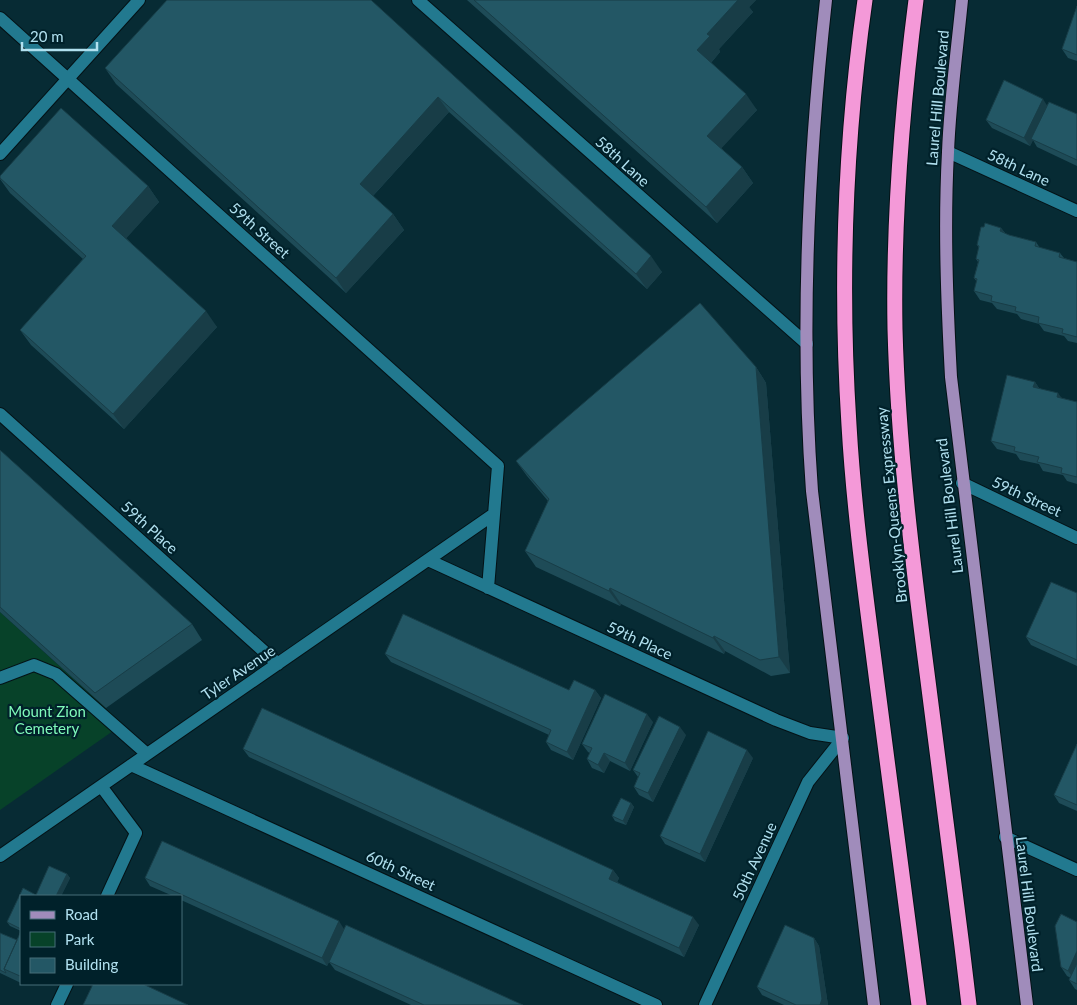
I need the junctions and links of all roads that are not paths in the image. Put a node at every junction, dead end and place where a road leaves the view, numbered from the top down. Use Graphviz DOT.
graph roads {
  1 [pos="139,0"];
  2 [pos="418,0"];
  3 [pos="826,0"];
  4 [pos="865,0"];
  5 [pos="916,0"];
  6 [pos="962,0"];
  7 [pos="0,18"];
  8 [pos="67,80"];
  9 [pos="948,152"];
  10 [pos="0,154"];
  11 [pos="1077,211"];
  12 [pos="807,344"];
  13 [pos="0,414"];
  14 [pos="962,483"];
  15 [pos="494,514"];
  16 [pos="1077,538"];
  17 [pos="428,560"];
  18 [pos="488,588"];
  19 [pos="278,664"];
  20 [pos="0,678"];
  21 [pos="843,738"];
  22 [pos="147,754"];
  23 [pos="131,765"];
  24 [pos="101,786"];
  25 [pos="1005,837"];
  26 [pos="0,856"];
  27 [pos="1077,870"];
  28 [pos="107,895"];
  29 [pos="66,985"];
  30 [pos="57,1005"];
  31 [pos="656,1005"];
  32 [pos="705,1005"];
  33 [pos="874,1005"];
  34 [pos="919,1005"];
  35 [pos="969,1005"];
  36 [pos="1027,1005"];
  1 -- 8 [label="street"];
  2 -- 12 [label="street, 58th Lane"];
  3 -- 12 [label="main road"];
  4 -- 34 [label="highway"];
  5 -- 35 [label="highway, Brooklyn-Queens Expressway"];
  6 -- 9 [label="main road, Laurel Hill Boulevard"];
  7 -- 8 [label="street, 59th Street"];
  8 -- 10 [label="street"];
  8 -- 15 [label="street, 59th Street"];
  9 -- 11 [label="street, 58th Lane"];
  9 -- 14 [label="main road, Laurel Hill Boulevard"];
  12 -- 21 [label="main road"];
  13 -- 19 [label="street, 59th Place"];
  14 -- 16 [label="street, 59th Street"];
  14 -- 25 [label="main road, Laurel Hill Boulevard"];
  15 -- 17 [label="street, Tyler Avenue"];
  15 -- 18 [label="street"];
  17 -- 18 [label="street, 59th Place"];
  17 -- 19 [label="street, Tyler Avenue"];
  18 -- 21 [label="street, 59th Place"];
  19 -- 22 [label="street, Tyler Avenue"];
  20 -- 22 [label="street"];
  21 -- 32 [label="street, 50th Avenue"];
  21 -- 33 [label="main road"];
  22 -- 23 [label="street, Tyler Avenue"];
  23 -- 24 [label="street, Tyler Avenue"];
  23 -- 31 [label="street, 60th Street"];
  24 -- 26 [label="street, Tyler Avenue"];
  24 -- 28 [label="street"];
  25 -- 27 [label="street"];
  25 -- 36 [label="main road, Laurel Hill Boulevard"];
  29 -- 30 [label="street"];
}
